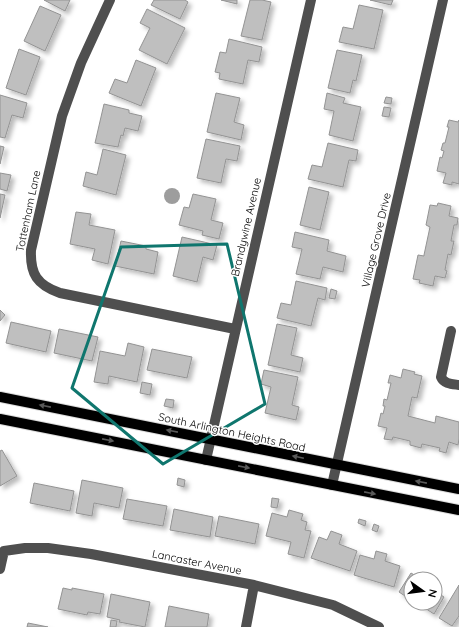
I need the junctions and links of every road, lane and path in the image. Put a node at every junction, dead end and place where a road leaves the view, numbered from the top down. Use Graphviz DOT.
graph roads {
  1 [pos="110,0"];
  2 [pos="311,0"];
  3 [pos="443,0"];
  4 [pos="235,329"];
  5 [pos="450,331"];
  6 [pos="459,385"];
  7 [pos="0,397"];
  8 [pos="0,419"];
  9 [pos="211,439"];
  10 [pos="206,460"];
  11 [pos="337,465"];
  12 [pos="332,485"];
  13 [pos="459,489"];
  14 [pos="459,510"];
  15 [pos="0,568"];
  16 [pos="254,585"];
  17 [pos="246,627"];
  18 [pos="379,627"];
  1 -- 4 [label="street, Tottenham Lane"];
  2 -- 4 [label="street, Brandywine Avenue"];
  3 -- 11 [label="street, Village Grove Drive"];
  4 -- 9 [label="street, Brandywine Avenue"];
  5 -- 6 [label="street"];
  9 -- 7 [label="main road, South Arlington Heights Road, one-way"];
  8 -- 10 [label="main road, one-way"];
  9 -- 10 [label="street, Brandywine Avenue"];
  11 -- 9 [label="main road, South Arlington Heights Road, one-way"];
  10 -- 12 [label="main road, one-way"];
  11 -- 12 [label="street, Village Grove Drive"];
  13 -- 11 [label="main road, South Arlington Heights Road, one-way"];
  12 -- 14 [label="main road, one-way"];
  15 -- 16 [label="street, Lancaster Avenue"];
  16 -- 17 [label="street"];
  16 -- 18 [label="street, Lancaster Avenue"];
}
